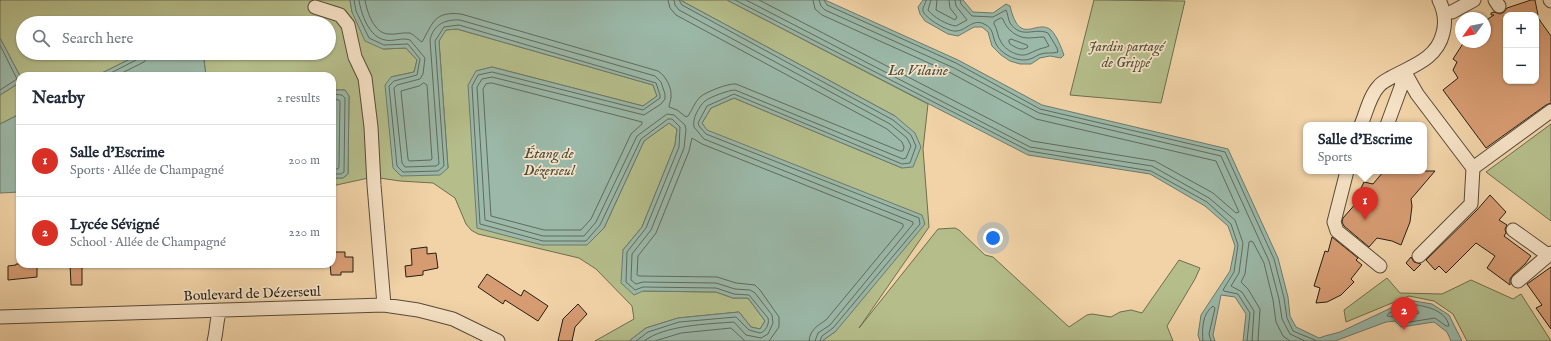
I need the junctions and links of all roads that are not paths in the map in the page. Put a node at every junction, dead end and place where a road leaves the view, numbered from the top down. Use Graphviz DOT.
graph roads {
  1 [pos="1439,0"];
  2 [pos="1474,0"];
  3 [pos="315,7"];
  4 [pos="1452,12"];
  5 [pos="1404,71"];
  6 [pos="1551,111"];
  7 [pos="1362,122"];
  8 [pos="1388,122"];
  9 [pos="1472,168"];
  10 [pos="1346,174"];
  11 [pos="1513,230"];
  12 [pos="1550,254"];
  13 [pos="1419,256"];
  14 [pos="1380,266"];
  15 [pos="1518,281"];
  16 [pos="384,305"];
  17 [pos="220,310"];
  18 [pos="0,317"];
  19 [pos="214,341"];
  20 [pos="498,341"];
  1 -- 5 [label="street"];
  2 -- 4 [label="street"];
  3 -- 16 [label="street"];
  5 -- 7 [label="street"];
  5 -- 8 [label="street"];
  5 -- 9 [label="street"];
  6 -- 9 [label="street"];
  9 -- 13 [label="street"];
  10 -- 14 [label="street"];
  11 -- 12 [label="street"];
  12 -- 15 [label="street"];
  16 -- 17 [label="street, Boulevard de Dézerseul"];
  16 -- 20 [label="street, Boulevard de Dézerseul"];
  17 -- 18 [label="street, Boulevard de Dézerseul"];
  17 -- 19 [label="street"];
}
